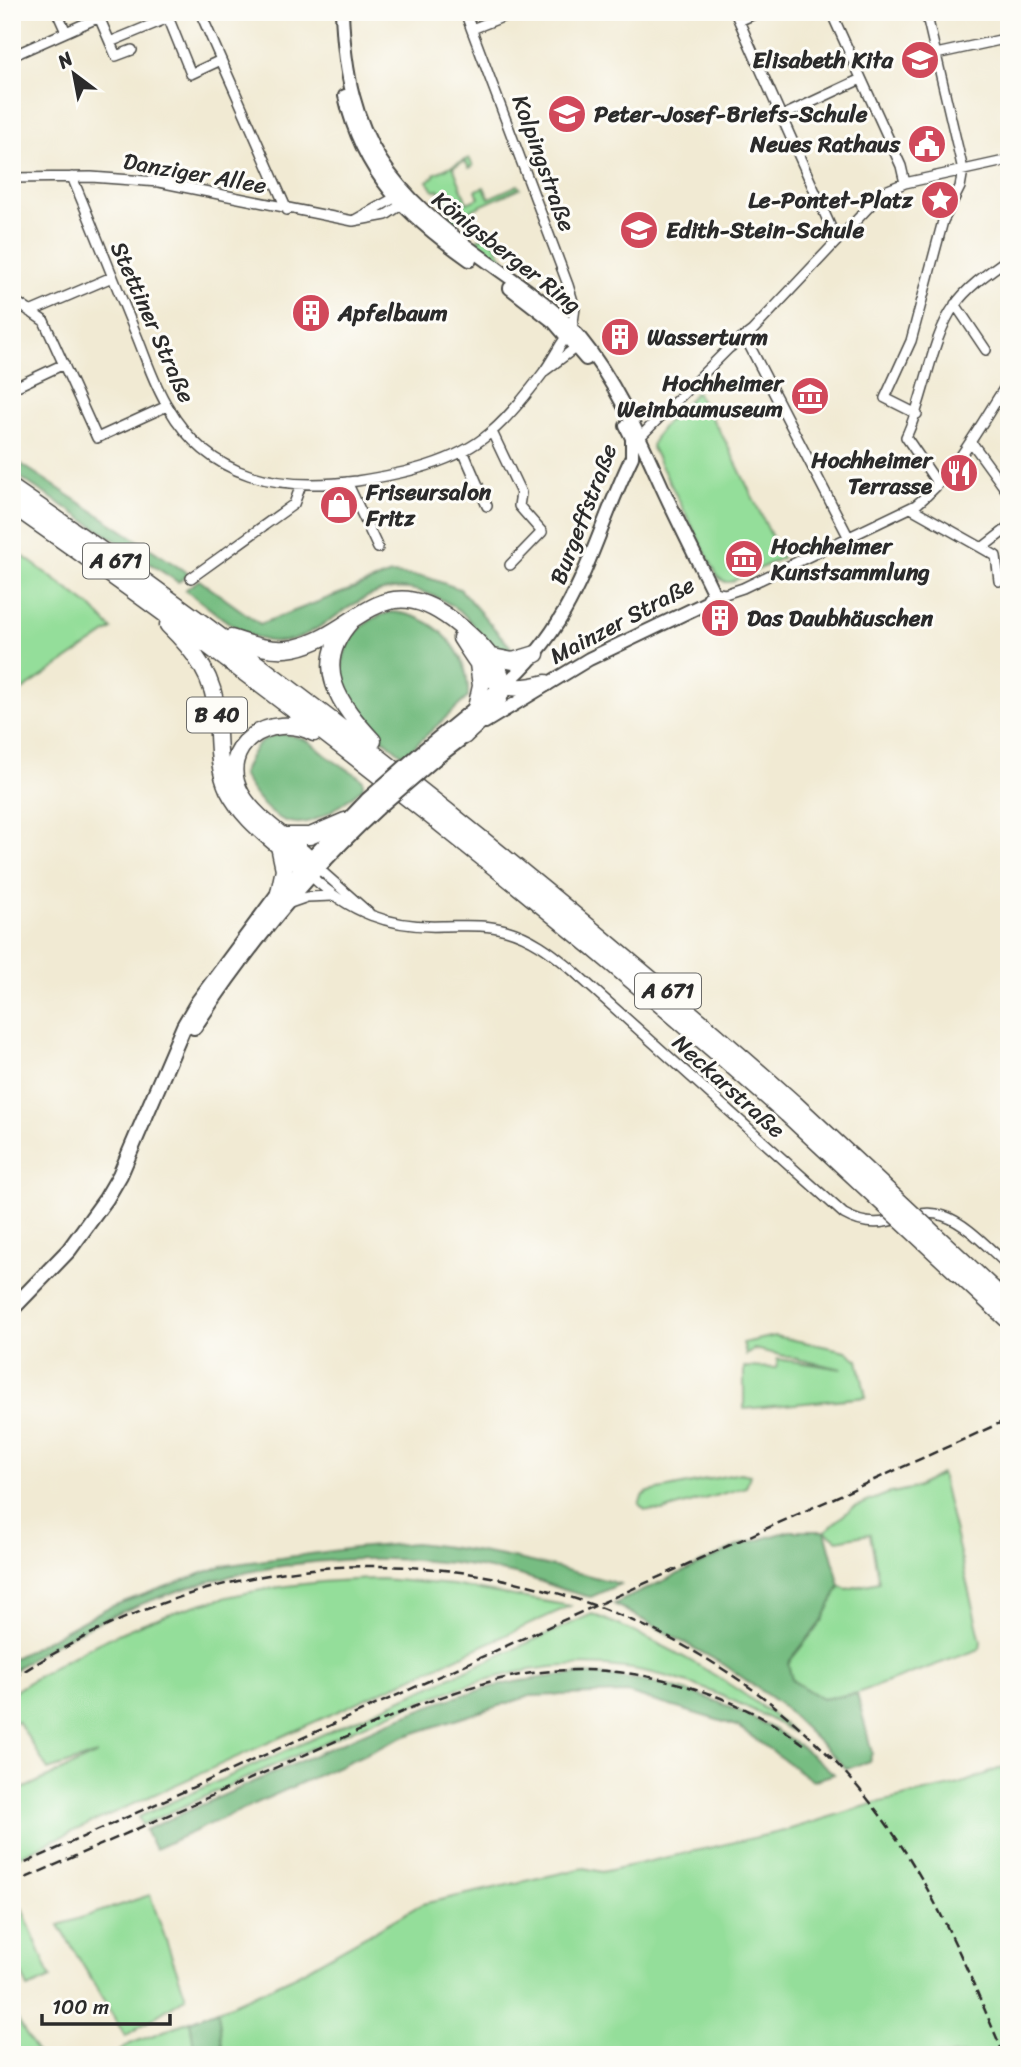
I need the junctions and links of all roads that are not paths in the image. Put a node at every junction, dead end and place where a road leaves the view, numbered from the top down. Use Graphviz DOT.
graph roads {
  1 [pos="57,12"];
  2 [pos="111,12"];
  3 [pos="200,12"];
  4 [pos="334,12"];
  5 [pos="342,12"];
  6 [pos="465,12"];
  7 [pos="515,12"];
  8 [pos="759,12"];
  9 [pos="831,12"];
  10 [pos="926,12"];
  11 [pos="167,15"];
  12 [pos="99,17"];
  13 [pos="737,17"];
  14 [pos="472,29"];
  15 [pos="66,32"];
  16 [pos="1009,38"];
  17 [pos="110,42"];
  18 [pos="132,50"];
  19 [pos="936,54"];
  20 [pos="12,56"];
  21 [pos="221,60"];
  22 [pos="861,79"];
  23 [pos="782,116"];
  24 [pos="1009,160"];
  25 [pos="963,170"];
  26 [pos="72,177"];
  27 [pos="12,178"];
  28 [pos="905,183"];
  29 [pos="401,201"];
  30 [pos="287,210"];
  31 [pos="836,239"];
  32 [pos="1009,258"];
  33 [pos="112,277"];
  34 [pos="12,299"];
  35 [pos="955,304"];
  36 [pos="30,313"];
  37 [pos="569,333"];
  38 [pos="745,337"];
  39 [pos="580,344"];
  40 [pos="986,351"];
  41 [pos="65,364"];
  42 [pos="544,371"];
  43 [pos="1009,381"];
  44 [pos="13,388"];
  45 [pos="167,407"];
  46 [pos="917,414"];
  47 [pos="492,432"];
  48 [pos="637,439"];
  49 [pos="972,443"];
  50 [pos="463,451"];
  51 [pos="626,470"];
  52 [pos="656,473"];
  53 [pos="347,482"];
  54 [pos="938,484"];
  55 [pos="300,485"];
  56 [pos="12,488"];
  57 [pos="1009,494"];
  58 [pos="12,505"];
  59 [pos="487,506"];
  60 [pos="911,508"];
  61 [pos="1009,527"];
  62 [pos="849,538"];
  63 [pos="378,548"];
  64 [pos="982,548"];
  65 [pos="510,565"];
  66 [pos="191,578"];
  67 [pos="999,581"];
  68 [pos="134,591"];
  69 [pos="713,592"];
  70 [pos="361,612"];
  71 [pos="219,635"];
  72 [pos="536,654"];
  73 [pos="483,660"];
  74 [pos="546,683"];
  75 [pos="502,687"];
  76 [pos="476,708"];
  77 [pos="464,736"];
  78 [pos="347,750"];
  79 [pos="430,754"];
  80 [pos="403,774"];
  81 [pos="372,804"];
  82 [pos="345,821"];
  83 [pos="283,841"];
  84 [pos="310,867"];
  85 [pos="333,895"];
  86 [pos="282,899"];
  87 [pos="380,919"];
  88 [pos="791,1109"];
  89 [pos="1009,1266"];
  90 [pos="1009,1304"];
  91 [pos="12,1309"];
  92 [pos="1009,1321"];
  1 -- 15 [label="street"];
  2 -- 12 [label="street"];
  3 -- 21 [label="street, Danziger Allee"];
  4 -- 29 [label="main road, Königsberger Ring"];
  5 -- 29 [label="main road, Königsberger Ring"];
  6 -- 14 [label="street, Kolpingstraße"];
  7 -- 14 [label="street"];
  8 -- 13 [label="street"];
  9 -- 22 [label="street"];
  10 -- 19 [label="street"];
  11 -- 17 [label="street"];
  11 -- 21 [label="street"];
  12 -- 15 [label="street"];
  12 -- 17 [label="street"];
  13 -- 23 [label="street"];
  14 -- 37 [label="street, Kolpingstraße"];
  15 -- 20 [label="street"];
  16 -- 19 [label="street"];
  17 -- 18 [label="street"];
  19 -- 25 [label="street"];
  21 -- 30 [label="street, Danziger Allee"];
  22 -- 23 [label="street"];
  22 -- 28 [label="street"];
  23 -- 31 [label="street"];
  24 -- 25 [label="street, Burgeffstraße"];
  25 -- 28 [label="street, Burgeffstraße"];
  25 -- 46 [label="street"];
  26 -- 27 [label="street, Danziger Allee"];
  26 -- 30 [label="street, Danziger Allee"];
  26 -- 33 [label="street, Stettiner Straße"];
  28 -- 31 [label="street, Burgeffstraße"];
  29 -- 30 [label="street, Danziger Allee"];
  29 -- 37 [label="main road, Königsberger Ring"];
  31 -- 38 [label="street, Burgeffstraße"];
  32 -- 35 [label="street"];
  33 -- 36 [label="street"];
  33 -- 45 [label="street, Stettiner Straße"];
  34 -- 36 [label="street"];
  35 -- 40 [label="street"];
  35 -- 46 [label="street"];
  36 -- 41 [label="street"];
  37 -- 39 [label="main road, Königsberger Ring"];
  37 -- 42 [label="street, Stettiner Straße"];
  38 -- 48 [label="street, Burgeffstraße"];
  38 -- 62 [label="street"];
  39 -- 42 [label="street, Stettiner Straße"];
  39 -- 48 [label="main road, Königsberger Ring"];
  41 -- 44 [label="street"];
  41 -- 45 [label="street"];
  42 -- 47 [label="street, Stettiner Straße"];
  43 -- 49 [label="street, Mainzer Straße"];
  45 -- 55 [label="street, Stettiner Straße"];
  46 -- 54 [label="street"];
  47 -- 50 [label="street, Stettiner Straße"];
  47 -- 65 [label="street"];
  48 -- 51 [label="main road, Burgeffstraße"];
  48 -- 52 [label="main road, Königsberger Ring"];
  49 -- 54 [label="street, Mainzer Straße"];
  49 -- 57 [label="street"];
  50 -- 53 [label="street, Stettiner Straße"];
  50 -- 59 [label="street"];
  51 -- 52 [label="main road"];
  51 -- 72 [label="main road, Burgeffstraße"];
  52 -- 69 [label="main road, Königsberger Ring"];
  53 -- 55 [label="street, Stettiner Straße"];
  53 -- 63 [label="street"];
  54 -- 60 [label="street, Mainzer Straße"];
  55 -- 66 [label="street"];
  56 -- 71 [label="highway, A 671"];
  58 -- 68 [label="highway, A 671"];
  60 -- 62 [label="street, Mainzer Straße"];
  60 -- 64 [label="street"];
  61 -- 64 [label="street"];
  62 -- 69 [label="street, Mainzer Straße"];
  64 -- 67 [label="street"];
  68 -- 78 [label="highway, A 671"];
  68 -- 83 [label="highway, B 40"];
  69 -- 74 [label="main road, Mainzer Straße"];
  70 -- 71 [label="highway"];
  70 -- 73 [label="highway"];
  70 -- 80 [label="highway"];
  71 -- 80 [label="highway, A 671"];
  72 -- 73 [label="highway"];
  72 -- 75 [label="main road, Burgeffstraße"];
  73 -- 75 [label="highway"];
  73 -- 76 [label="highway"];
  74 -- 75 [label="highway"];
  74 -- 77 [label="main road, Mainzer Straße"];
  75 -- 76 [label="main road"];
  75 -- 77 [label="highway"];
  76 -- 79 [label="main road"];
  77 -- 79 [label="main road"];
  78 -- 83 [label="highway"];
  78 -- 88 [label="highway, A 671"];
  79 -- 81 [label="main road, bridge"];
  80 -- 88 [label="highway, A 671"];
  81 -- 82 [label="main road"];
  81 -- 84 [label="main road"];
  82 -- 83 [label="highway"];
  82 -- 84 [label="main road"];
  83 -- 84 [label="highway"];
  83 -- 86 [label="highway"];
  84 -- 85 [label="street, Neckarstraße"];
  84 -- 86 [label="main road"];
  84 -- 87 [label="street, Neckarstraße"];
  85 -- 86 [label="street"];
  85 -- 87 [label="street, Neckarstraße"];
  86 -- 91 [label="main road"];
  87 -- 89 [label="street, Neckarstraße"];
  88 -- 90 [label="highway, A 671, bridge"];
  88 -- 92 [label="highway, A 671, bridge"];
}
